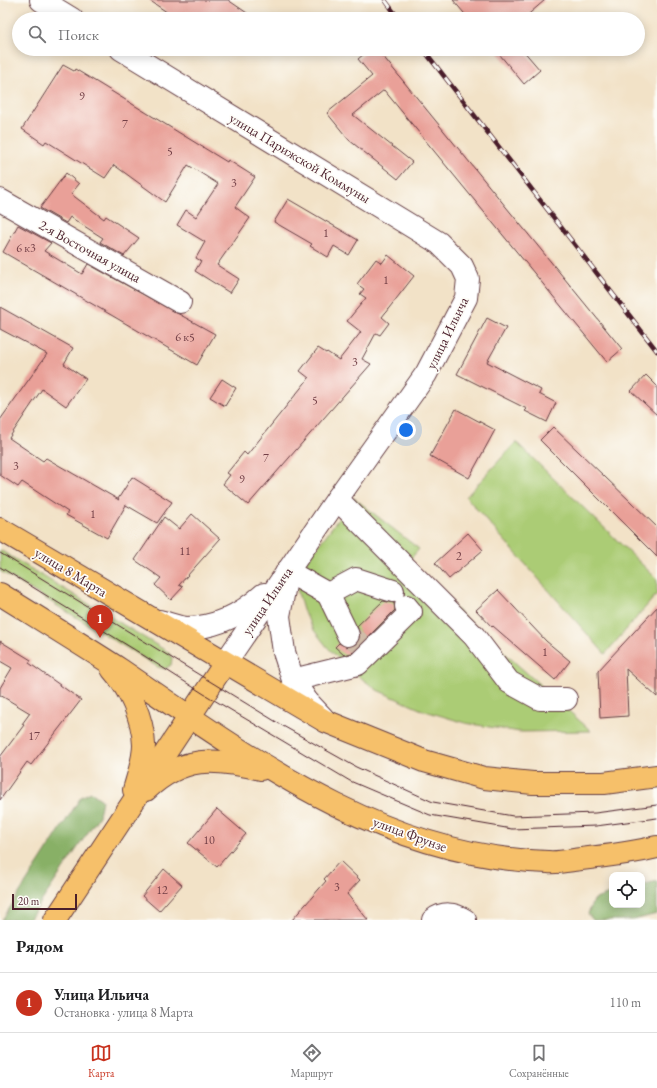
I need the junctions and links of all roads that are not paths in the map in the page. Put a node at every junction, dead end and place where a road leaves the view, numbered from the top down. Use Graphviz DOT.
graph roads {
  1 [pos="41,0"];
  2 [pos="61,12"];
  3 [pos="132,56"];
  4 [pos="0,200"];
  5 [pos="468,279"];
  6 [pos="180,302"];
  7 [pos="337,499"];
  8 [pos="0,529"];
  9 [pos="287,570"];
  10 [pos="0,594"];
  11 [pos="328,594"];
  12 [pos="149,618"];
  13 [pos="362,644"];
  14 [pos="103,659"];
  15 [pos="225,663"];
  16 [pos="293,680"];
  17 [pos="566,699"];
  18 [pos="188,717"];
  19 [pos="325,720"];
  20 [pos="275,772"];
  21 [pos="657,776"];
  22 [pos="129,806"];
  23 [pos="657,847"];
  24 [pos="436,917"];
  25 [pos="55,920"];
  26 [pos="464,920"];
  1 -- 2 [label="street"];
  3 -- 5 [label="street, улица Парижской Коммуны"];
  4 -- 6 [label="street, 2-я Восточная улица"];
  5 -- 7 [label="street, улица Ильича"];
  7 -- 9 [label="street, улица Ильича"];
  7 -- 17 [label="street"];
  8 -- 12 [label="main road, улица 8 Марта"];
  9 -- 11 [label="street"];
  9 -- 12 [label="street"];
  9 -- 15 [label="street, улица Ильича"];
  9 -- 16 [label="street"];
  10 -- 14 [label="main road"];
  11 -- 13 [label="street"];
  11 -- 13 [label="street"];
  12 -- 15 [label="main road, улица 8 Марта"];
  13 -- 16 [label="street"];
  14 -- 18 [label="main road"];
  14 -- 22 [label="main road"];
  15 -- 18 [label="main road, улица Ильича"];
  15 -- 19 [label="main road"];
  16 -- 19 [label="street"];
  18 -- 20 [label="main road, улица Фрунзе"];
  18 -- 22 [label="main road, улица Ильича"];
  19 -- 21 [label="main road"];
  20 -- 22 [label="main road"];
  20 -- 23 [label="main road, улица Фрунзе"];
  22 -- 25 [label="main road, улица Ильича"];
  24 -- 26 [label="street"];
}
